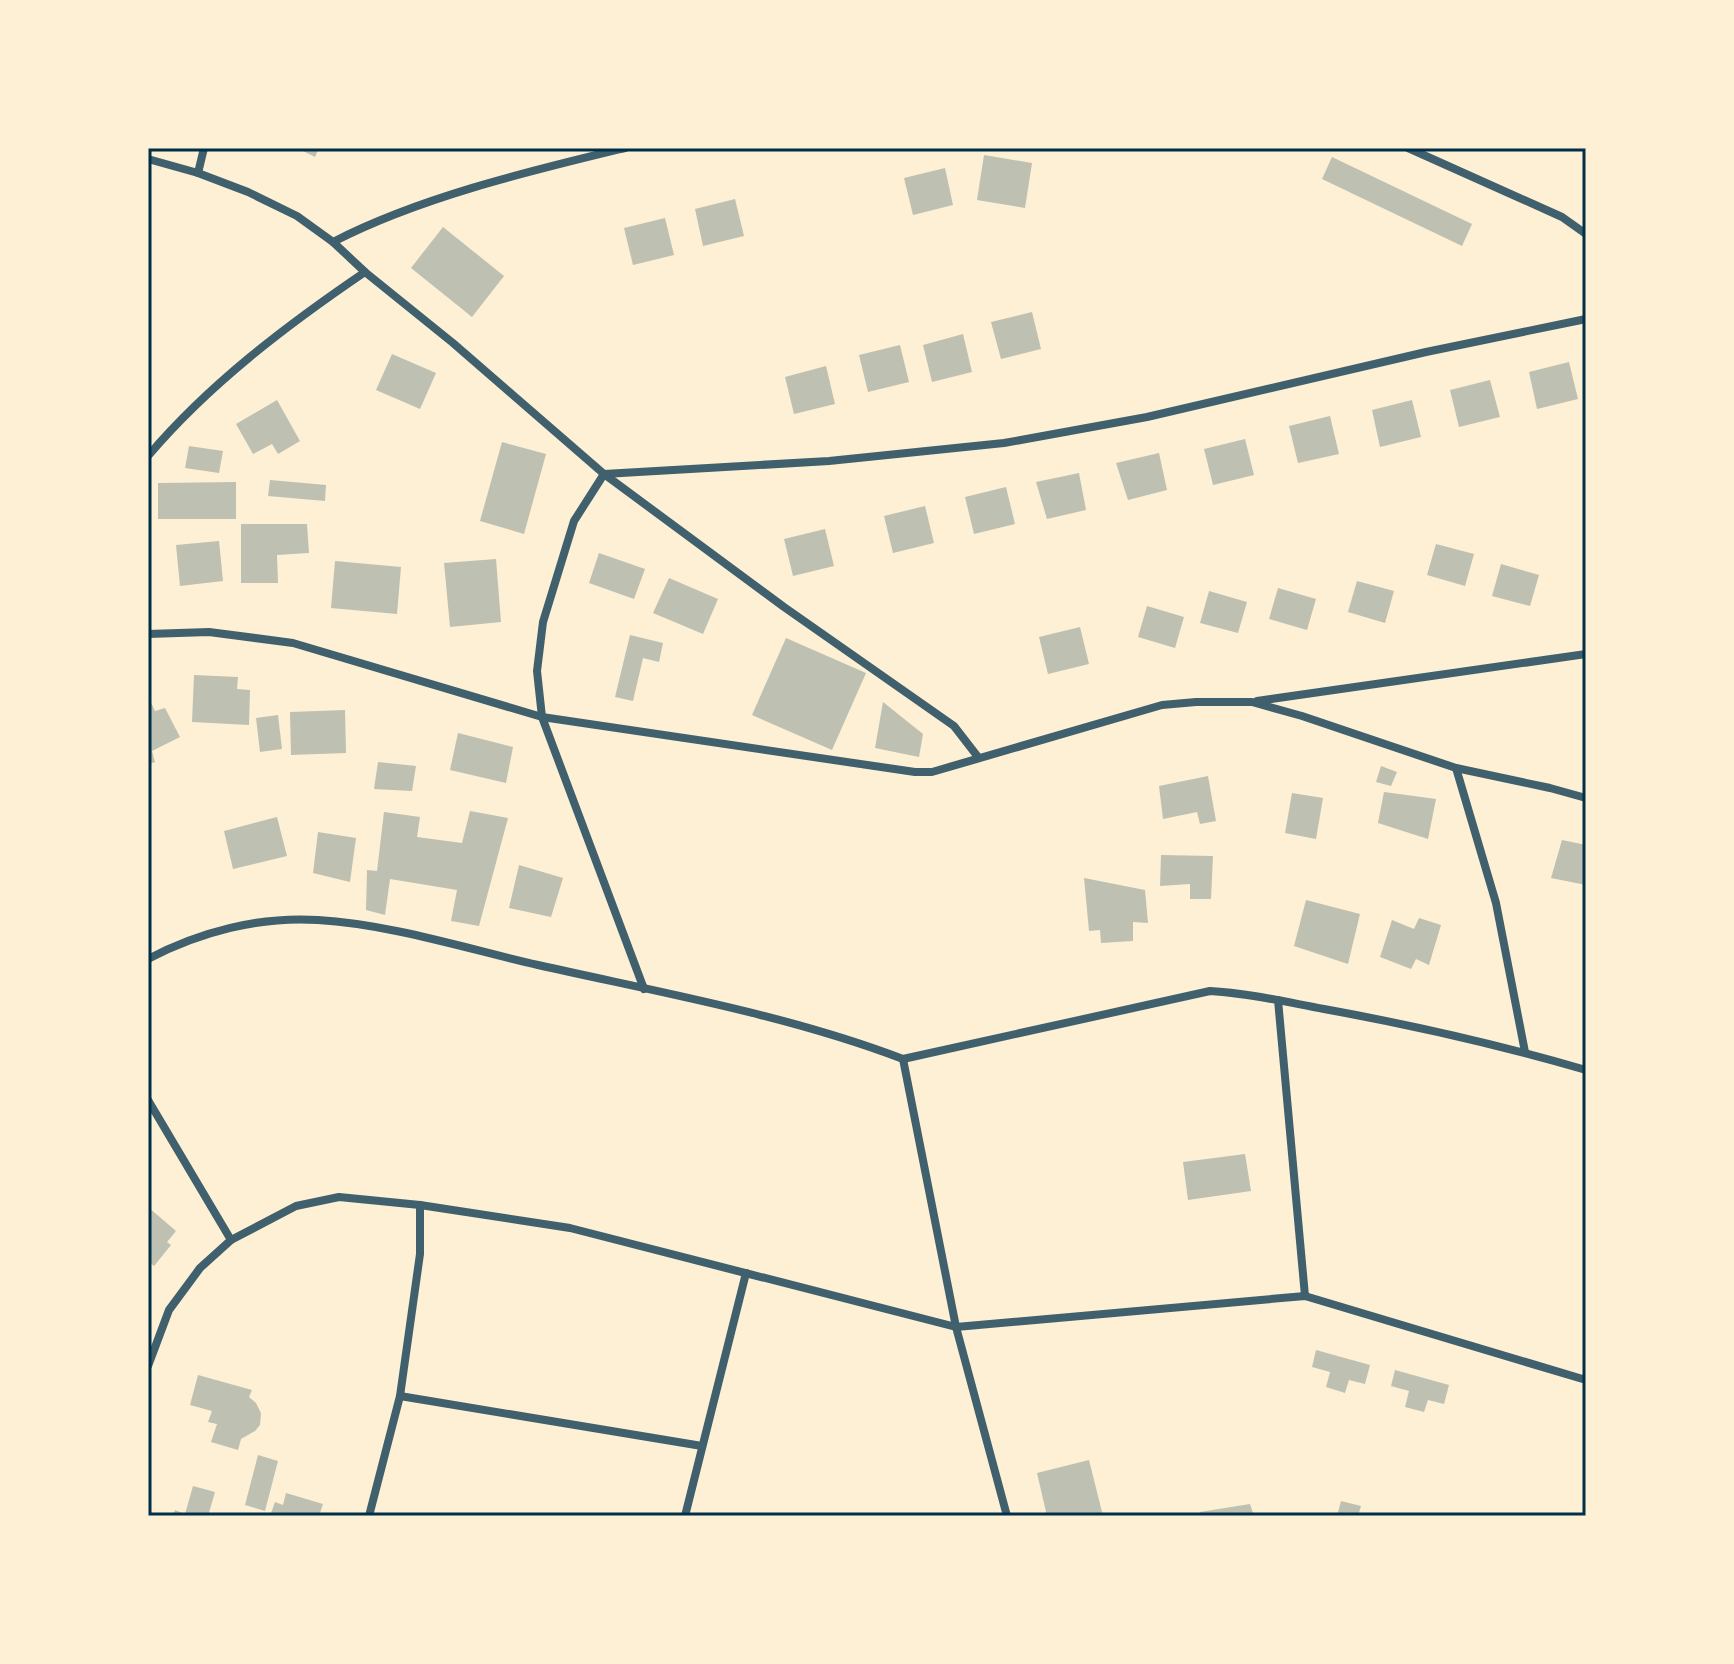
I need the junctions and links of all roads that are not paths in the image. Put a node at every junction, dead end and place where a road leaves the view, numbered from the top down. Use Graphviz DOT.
graph roads {
  1 [pos="204,148"];
  2 [pos="625,148"];
  3 [pos="1408,148"];
  4 [pos="602,151"];
  5 [pos="148,159"];
  6 [pos="198,173"];
  7 [pos="1586,234"];
  8 [pos="333,242"];
  9 [pos="365,272"];
  10 [pos="1586,319"];
  11 [pos="148,456"];
  12 [pos="604,474"];
  13 [pos="148,634"];
  14 [pos="1586,654"];
  15 [pos="1252,702"];
  16 [pos="542,717"];
  17 [pos="978,757"];
  18 [pos="1456,768"];
  19 [pos="1586,798"];
  20 [pos="148,959"];
  21 [pos="644,989"];
  22 [pos="1278,1000"];
  23 [pos="1525,1052"];
  24 [pos="903,1059"];
  25 [pos="1586,1070"];
  26 [pos="148,1100"];
  27 [pos="420,1205"];
  28 [pos="231,1240"];
  29 [pos="746,1273"];
  30 [pos="1305,1296"];
  31 [pos="956,1327"];
  32 [pos="148,1366"];
  33 [pos="1586,1380"];
  34 [pos="400,1396"];
  35 [pos="702,1446"];
  36 [pos="369,1516"];
  37 [pos="685,1516"];
  38 [pos="1007,1516"];
  1 -- 6 [label="street"];
  2 -- 4 [label="street"];
  3 -- 7 [label="street"];
  4 -- 8 [label="street"];
  5 -- 6 [label="street"];
  6 -- 8 [label="street"];
  8 -- 9 [label="street"];
  9 -- 11 [label="street"];
  9 -- 12 [label="street"];
  10 -- 12 [label="street"];
  12 -- 16 [label="street"];
  12 -- 17 [label="street"];
  13 -- 16 [label="street"];
  14 -- 15 [label="street"];
  15 -- 17 [label="street"];
  15 -- 18 [label="street"];
  16 -- 17 [label="street"];
  16 -- 21 [label="street"];
  18 -- 19 [label="street"];
  18 -- 23 [label="street"];
  20 -- 21 [label="street"];
  21 -- 24 [label="street"];
  22 -- 23 [label="street"];
  22 -- 24 [label="street"];
  22 -- 30 [label="street"];
  23 -- 25 [label="street"];
  24 -- 31 [label="street"];
  26 -- 28 [label="street"];
  27 -- 28 [label="street"];
  27 -- 29 [label="street"];
  27 -- 34 [label="street"];
  28 -- 32 [label="street"];
  29 -- 31 [label="street"];
  29 -- 35 [label="street"];
  30 -- 31 [label="street"];
  30 -- 33 [label="street"];
  31 -- 38 [label="street"];
  34 -- 35 [label="street"];
  34 -- 36 [label="street"];
  35 -- 37 [label="street"];
}
